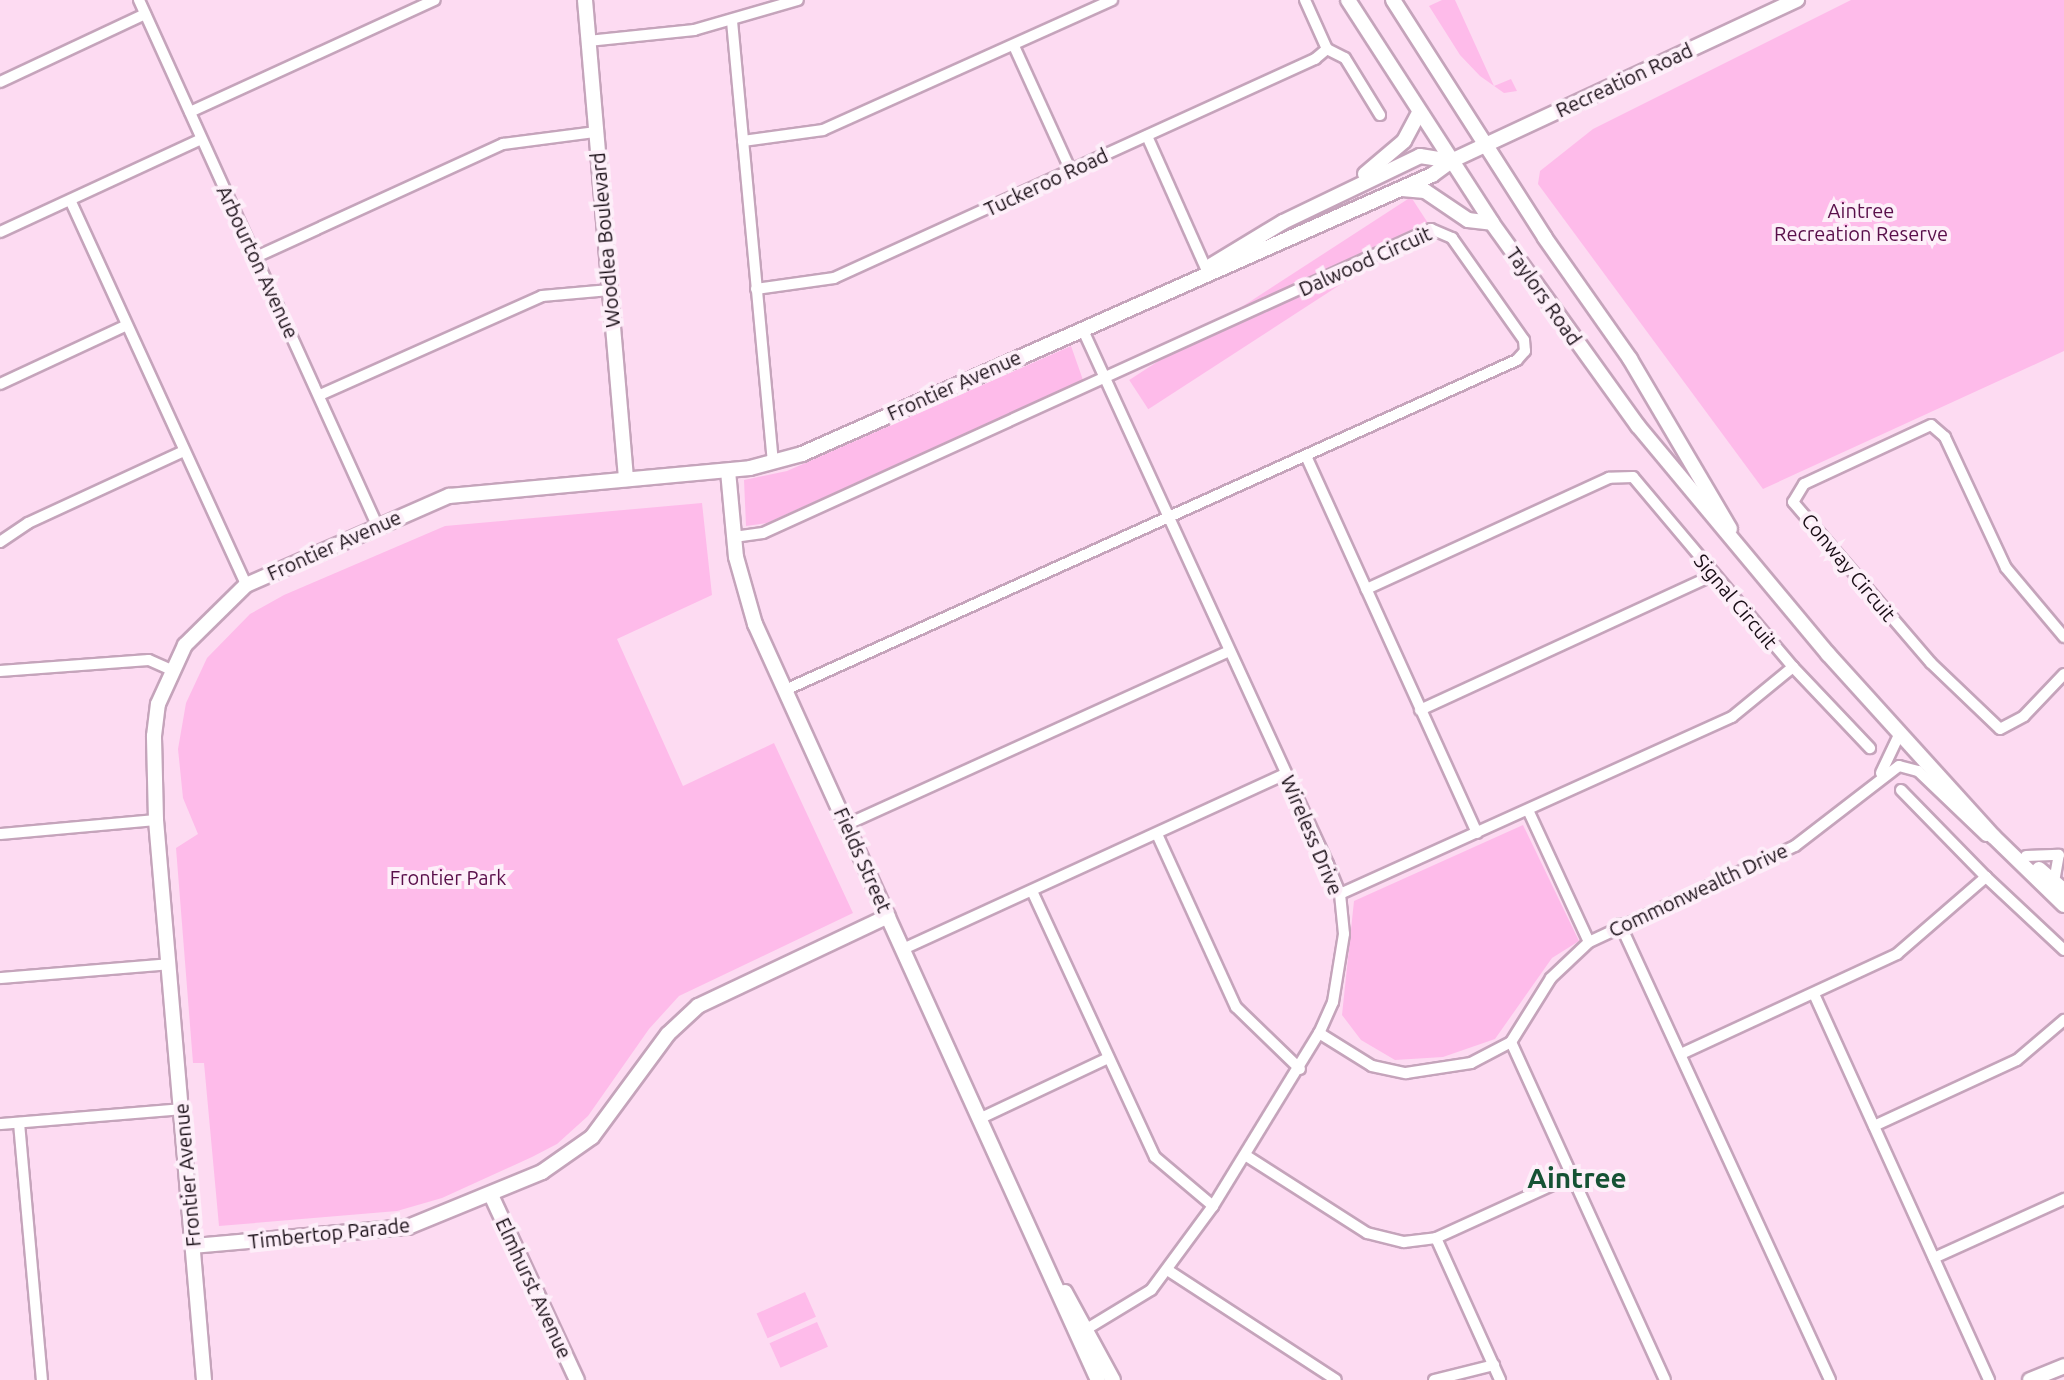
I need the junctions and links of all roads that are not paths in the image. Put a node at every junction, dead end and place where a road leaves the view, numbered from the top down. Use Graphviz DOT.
graph roads {
  1 [pos="139,0"];
  2 [pos="435,0"];
  3 [pos="585,0"];
  4 [pos="798,0"];
  5 [pos="1112,0"];
  6 [pos="1305,0"];
  7 [pos="1348,0"];
  8 [pos="1393,0"];
  9 [pos="1797,0"];
  10 [pos="1769,6"];
  11 [pos="145,14"];
  12 [pos="732,21"];
  13 [pos="588,41"];
  14 [pos="1014,46"];
  15 [pos="1327,49"];
  16 [pos="0,82"];
  17 [pos="190,112"];
  18 [pos="1419,113"];
  19 [pos="1380,115"];
  20 [pos="596,132"];
  21 [pos="1147,136"];
  22 [pos="201,139"];
  23 [pos="743,141"];
  24 [pos="1485,145"];
  25 [pos="1451,161"];
  26 [pos="1071,171"];
  27 [pos="1401,189"];
  28 [pos="1332,197"];
  29 [pos="71,202"];
  30 [pos="1492,223"];
  31 [pos="0,232"];
  32 [pos="256,257"];
  33 [pos="1207,271"];
  34 [pos="756,289"];
  35 [pos="610,290"];
  36 [pos="125,326"];
  37 [pos="1082,328"];
  38 [pos="1106,380"];
  39 [pos="0,384"];
  40 [pos="320,395"];
  41 [pos="182,452"];
  42 [pos="1306,456"];
  43 [pos="773,463"];
  44 [pos="728,471"];
  45 [pos="626,479"];
  46 [pos="1169,518"];
  47 [pos="377,525"];
  48 [pos="734,537"];
  49 [pos="0,542"];
  50 [pos="1714,575"];
  51 [pos="1760,577"];
  52 [pos="246,585"];
  53 [pos="1366,589"];
  54 [pos="2064,637"];
  55 [pos="1229,651"];
  56 [pos="1793,667"];
  57 [pos="171,670"];
  58 [pos="0,671"];
  59 [pos="2064,674"];
  60 [pos="785,690"];
  61 [pos="1420,710"];
  62 [pos="1900,733"];
  63 [pos="1870,748"];
  64 [pos="1286,774"];
  65 [pos="1880,775"];
  66 [pos="1901,790"];
  67 [pos="1528,810"];
  68 [pos="156,820"];
  69 [pos="848,824"];
  70 [pos="1477,833"];
  71 [pos="0,834"];
  72 [pos="1157,834"];
  73 [pos="2062,853"];
  74 [pos="2023,860"];
  75 [pos="1986,877"];
  76 [pos="2059,887"];
  77 [pos="1032,891"];
  78 [pos="1340,894"];
  79 [pos="2064,905"];
  80 [pos="888,916"];
  81 [pos="1620,924"];
  82 [pos="1589,942"];
  83 [pos="903,949"];
  84 [pos="2064,950"];
  85 [pos="169,964"];
  86 [pos="0,978"];
  87 [pos="1814,994"];
  88 [pos="2064,1020"];
  89 [pos="1319,1033"];
  90 [pos="1511,1042"];
  91 [pos="1681,1054"];
  92 [pos="1106,1059"];
  93 [pos="1300,1069"];
  94 [pos="181,1109"];
  95 [pos="979,1119"];
  96 [pos="19,1123"];
  97 [pos="0,1124"];
  98 [pos="1874,1126"];
  99 [pos="1245,1155"];
  100 [pos="1572,1176"];
  101 [pos="491,1195"];
  102 [pos="2064,1199"];
  103 [pos="1213,1206"];
  104 [pos="1436,1238"];
  105 [pos="193,1246"];
  106 [pos="1934,1258"];
  107 [pos="1169,1271"];
  108 [pos="1080,1333"];
  109 [pos="1494,1365"];
  110 [pos="2064,1366"];
  111 [pos="42,1380"];
  112 [pos="204,1380"];
  113 [pos="577,1380"];
  114 [pos="1098,1380"];
  115 [pos="1113,1380"];
  116 [pos="1336,1380"];
  117 [pos="1434,1380"];
  118 [pos="1500,1380"];
  119 [pos="1665,1380"];
  120 [pos="1830,1380"];
  121 [pos="1989,1380"];
  122 [pos="2030,1380"];
  1 -- 11 [label="street, Arbourton Avenue"];
  2 -- 17 [label="street"];
  3 -- 13 [label="street, Woodlea Boulevard"];
  4 -- 12 [label="street"];
  5 -- 14 [label="street"];
  6 -- 15 [label="street"];
  7 -- 18 [label="street, Taylors Road"];
  8 -- 24 [label="street, Taylors Road"];
  9 -- 10 [label="street, Recreation Road"];
  10 -- 24 [label="street, Recreation Road"];
  11 -- 16 [label="street"];
  11 -- 17 [label="street, Arbourton Avenue"];
  12 -- 13 [label="street"];
  12 -- 23 [label="street"];
  13 -- 20 [label="street, Woodlea Boulevard"];
  14 -- 23 [label="street"];
  14 -- 26 [label="street"];
  15 -- 19 [label="street"];
  15 -- 21 [label="street, Tuckeroo Road"];
  17 -- 22 [label="street, Arbourton Avenue"];
  18 -- 25 [label="street, Taylors Road"];
  18 -- 28 [label="street"];
  20 -- 32 [label="street"];
  20 -- 35 [label="street, Woodlea Boulevard"];
  21 -- 26 [label="street, Tuckeroo Road"];
  21 -- 33 [label="street"];
  22 -- 29 [label="street"];
  22 -- 32 [label="street, Arbourton Avenue"];
  23 -- 34 [label="street"];
  24 -- 25 [label="street, Recreation Road"];
  24 -- 51 [label="street, Taylors Road"];
  25 -- 27 [label="street, Frontier Avenue"];
  25 -- 28 [label="street, Frontier Avenue"];
  25 -- 30 [label="street, Taylors Road"];
  26 -- 34 [label="street, Tuckeroo Road"];
  27 -- 30 [label="street"];
  27 -- 33 [label="street, Frontier Avenue"];
  28 -- 33 [label="street, Frontier Avenue"];
  29 -- 31 [label="street"];
  29 -- 36 [label="street"];
  30 -- 51 [label="street, Taylors Road"];
  32 -- 40 [label="street, Arbourton Avenue"];
  33 -- 37 [label="street, Frontier Avenue"];
  34 -- 43 [label="street"];
  35 -- 40 [label="street"];
  35 -- 45 [label="street, Woodlea Boulevard"];
  36 -- 39 [label="street"];
  36 -- 41 [label="street"];
  37 -- 38 [label="street, Wireless Drive"];
  37 -- 43 [label="street, Frontier Avenue"];
  38 -- 42 [label="street, Dalwood Circuit"];
  38 -- 46 [label="street, Wireless Drive"];
  38 -- 48 [label="street"];
  40 -- 47 [label="street, Arbourton Avenue"];
  41 -- 49 [label="street"];
  41 -- 52 [label="street"];
  42 -- 46 [label="street"];
  42 -- 53 [label="street"];
  43 -- 44 [label="street, Frontier Avenue"];
  44 -- 45 [label="street, Frontier Avenue"];
  44 -- 48 [label="street, Fields Street"];
  45 -- 47 [label="street, Frontier Avenue"];
  46 -- 55 [label="street, Wireless Drive"];
  46 -- 60 [label="street"];
  47 -- 52 [label="street, Frontier Avenue"];
  48 -- 60 [label="street, Fields Street"];
  50 -- 53 [label="street, Signal Circuit"];
  50 -- 56 [label="street, Signal Circuit"];
  50 -- 61 [label="street"];
  51 -- 62 [label="street, Taylors Road"];
  52 -- 57 [label="street, Frontier Avenue"];
  53 -- 61 [label="street"];
  54 -- 59 [label="street, Conway Circuit"];
  55 -- 64 [label="street, Wireless Drive"];
  55 -- 69 [label="street"];
  56 -- 63 [label="street"];
  56 -- 67 [label="street, Signal Circuit"];
  57 -- 58 [label="street"];
  57 -- 68 [label="street, Frontier Avenue"];
  60 -- 69 [label="street, Fields Street"];
  61 -- 70 [label="street"];
  62 -- 65 [label="street, Commonwealth Drive"];
  62 -- 74 [label="street, Taylors Road"];
  64 -- 72 [label="street"];
  64 -- 78 [label="street, Wireless Drive"];
  65 -- 74 [label="street"];
  65 -- 81 [label="street, Commonwealth Drive"];
  66 -- 75 [label="street"];
  67 -- 70 [label="street, Signal Circuit"];
  67 -- 82 [label="street"];
  68 -- 71 [label="street"];
  68 -- 85 [label="street, Frontier Avenue"];
  69 -- 80 [label="street, Fields Street"];
  70 -- 78 [label="street, Signal Circuit"];
  72 -- 77 [label="street"];
  72 -- 93 [label="street"];
  73 -- 74 [label="street"];
  73 -- 76 [label="street"];
  74 -- 76 [label="street, Taylors Road"];
  74 -- 79 [label="street, Taylors Road"];
  75 -- 84 [label="street"];
  75 -- 87 [label="street"];
  77 -- 83 [label="street"];
  77 -- 92 [label="street"];
  78 -- 89 [label="street, Wireless Drive"];
  80 -- 83 [label="street, Fields Street"];
  80 -- 101 [label="street, Timbertop Parade"];
  81 -- 82 [label="street, Commonwealth Drive"];
  81 -- 91 [label="street"];
  82 -- 90 [label="street, Commonwealth Drive"];
  83 -- 95 [label="street, Fields Street"];
  85 -- 86 [label="street"];
  85 -- 94 [label="street, Frontier Avenue"];
  87 -- 91 [label="street"];
  87 -- 98 [label="street"];
  88 -- 98 [label="street"];
  89 -- 90 [label="street"];
  89 -- 93 [label="street, Wireless Drive"];
  90 -- 100 [label="street"];
  91 -- 120 [label="street"];
  92 -- 95 [label="street"];
  92 -- 103 [label="street"];
  93 -- 99 [label="street, Wireless Drive"];
  94 -- 96 [label="street"];
  94 -- 105 [label="street, Frontier Avenue"];
  95 -- 108 [label="street, Fields Street"];
  96 -- 97 [label="street"];
  96 -- 111 [label="street"];
  98 -- 106 [label="street"];
  99 -- 103 [label="street, Wireless Drive"];
  99 -- 104 [label="street"];
  100 -- 104 [label="street"];
  100 -- 119 [label="street"];
  101 -- 105 [label="street, Timbertop Parade"];
  101 -- 113 [label="street, Elmhurst Avenue"];
  102 -- 106 [label="street"];
  103 -- 107 [label="street, Wireless Drive"];
  104 -- 109 [label="street"];
  105 -- 112 [label="street, Frontier Avenue"];
  106 -- 121 [label="street"];
  107 -- 108 [label="street, Wireless Drive"];
  107 -- 116 [label="street"];
  108 -- 114 [label="street, Fields Street"];
  108 -- 115 [label="street, Fields Street"];
  109 -- 117 [label="street"];
  109 -- 118 [label="street"];
  110 -- 122 [label="street"];
}
